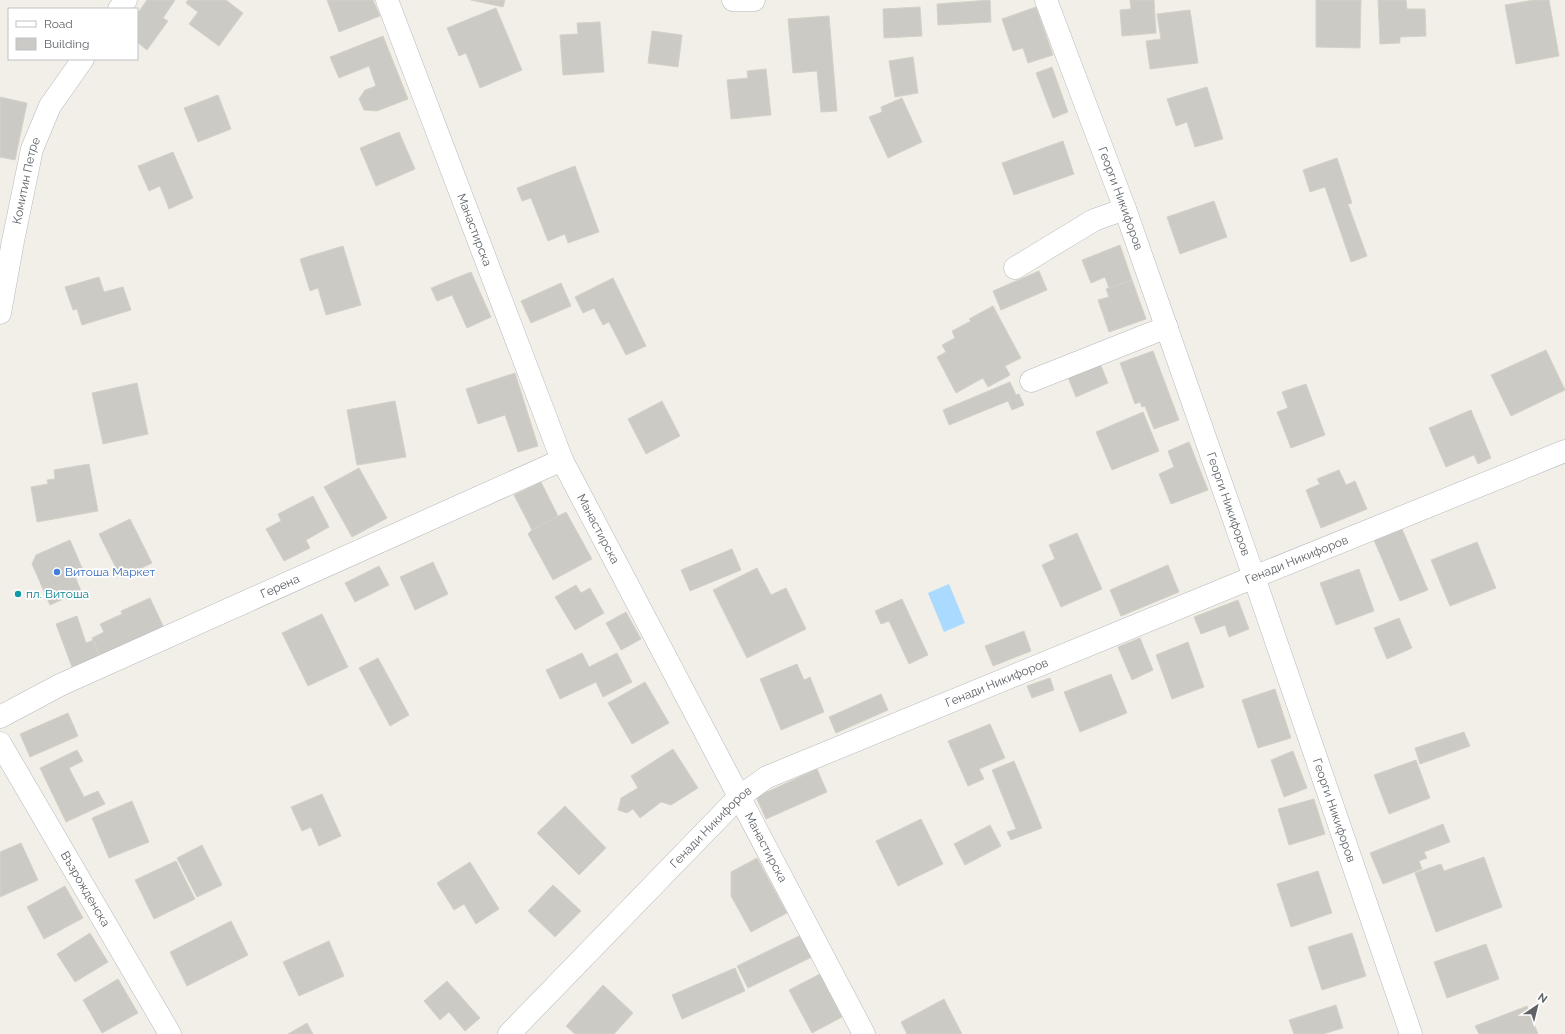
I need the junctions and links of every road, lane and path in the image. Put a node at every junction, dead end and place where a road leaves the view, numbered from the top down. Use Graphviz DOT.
graph roads {
  1 [pos="126,0"];
  2 [pos="387,0"];
  3 [pos="733,0"];
  4 [pos="754,0"];
  5 [pos="1046,0"];
  6 [pos="120,8"];
  7 [pos="82,60"];
  8 [pos="1125,209"];
  9 [pos="1015,268"];
  10 [pos="0,313"];
  11 [pos="1167,327"];
  12 [pos="1031,381"];
  13 [pos="1565,451"];
  14 [pos="562,460"];
  15 [pos="1254,577"];
  16 [pos="0,717"];
  17 [pos="0,743"];
  18 [pos="739,796"];
  19 [pos="170,1034"];
  20 [pos="509,1034"];
  21 [pos="864,1034"];
  22 [pos="1411,1034"];
  1 -- 6 [label="street"];
  2 -- 14 [label="street, Манастирска"];
  3 -- 4 [label="street"];
  5 -- 8 [label="street, Георги Никифоров"];
  7 -- 10 [label="street, Комитин Петре"];
  8 -- 9 [label="street"];
  8 -- 11 [label="street, Георги Никифоров"];
  11 -- 12 [label="street"];
  11 -- 15 [label="street, Георги Никифоров"];
  13 -- 15 [label="street, Генади Никифоров"];
  14 -- 16 [label="street, Герена"];
  14 -- 18 [label="street, Манастирска"];
  15 -- 18 [label="street, Генади Никифоров"];
  15 -- 22 [label="street, Георги Никифоров"];
  17 -- 19 [label="street, Възрожденска"];
  18 -- 20 [label="street, Генади Никифоров"];
  18 -- 21 [label="street, Манастирска"];
}
